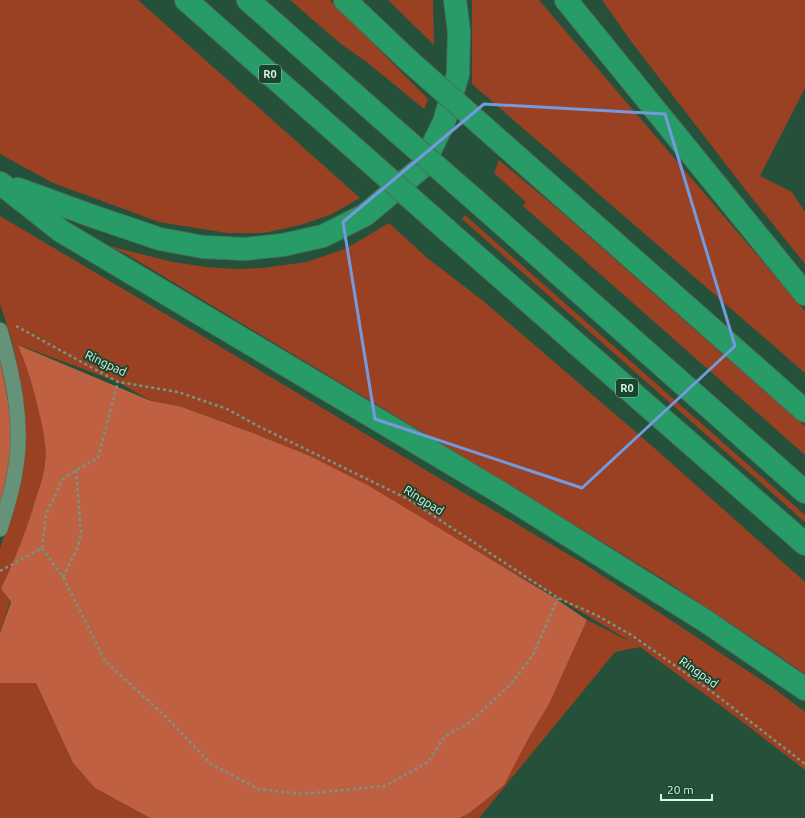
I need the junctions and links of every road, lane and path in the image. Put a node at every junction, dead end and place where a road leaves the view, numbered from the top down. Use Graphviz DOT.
graph roads {
  1 [pos="186,0"];
  2 [pos="248,0"];
  3 [pos="345,0"];
  4 [pos="456,0"];
  5 [pos="566,0"];
  6 [pos="586,0"];
  7 [pos="684,145"];
  8 [pos="1,184"];
  9 [pos="805,294"];
  10 [pos="6,327"];
  11 [pos="118,382"];
  12 [pos="805,411"];
  13 [pos="76,470"];
  14 [pos="805,492"];
  15 [pos="0,529"];
  16 [pos="805,544"];
  17 [pos="42,548"];
  18 [pos="0,570"];
  19 [pos="63,577"];
  20 [pos="558,598"];
  21 [pos="805,689"];
  22 [pos="805,764"];
  1 -- 16 [label="highway, R0, bridge"];
  2 -- 14 [label="highway, bridge"];
  3 -- 12 [label="highway, bridge"];
  4 -- 8 [label="highway"];
  5 -- 7 [label="highway"];
  6 -- 7 [label="highway"];
  7 -- 9 [label="highway"];
  8 -- 21 [label="highway"];
  10 -- 11 [label="path, Ringpad"];
  10 -- 15 [label="street"];
  11 -- 13 [label="path"];
  11 -- 20 [label="path, Ringpad"];
  13 -- 17 [label="path"];
  13 -- 19 [label="path"];
  17 -- 18 [label="path"];
  17 -- 19 [label="path"];
  19 -- 20 [label="path"];
  20 -- 22 [label="path, Ringpad"];
}
